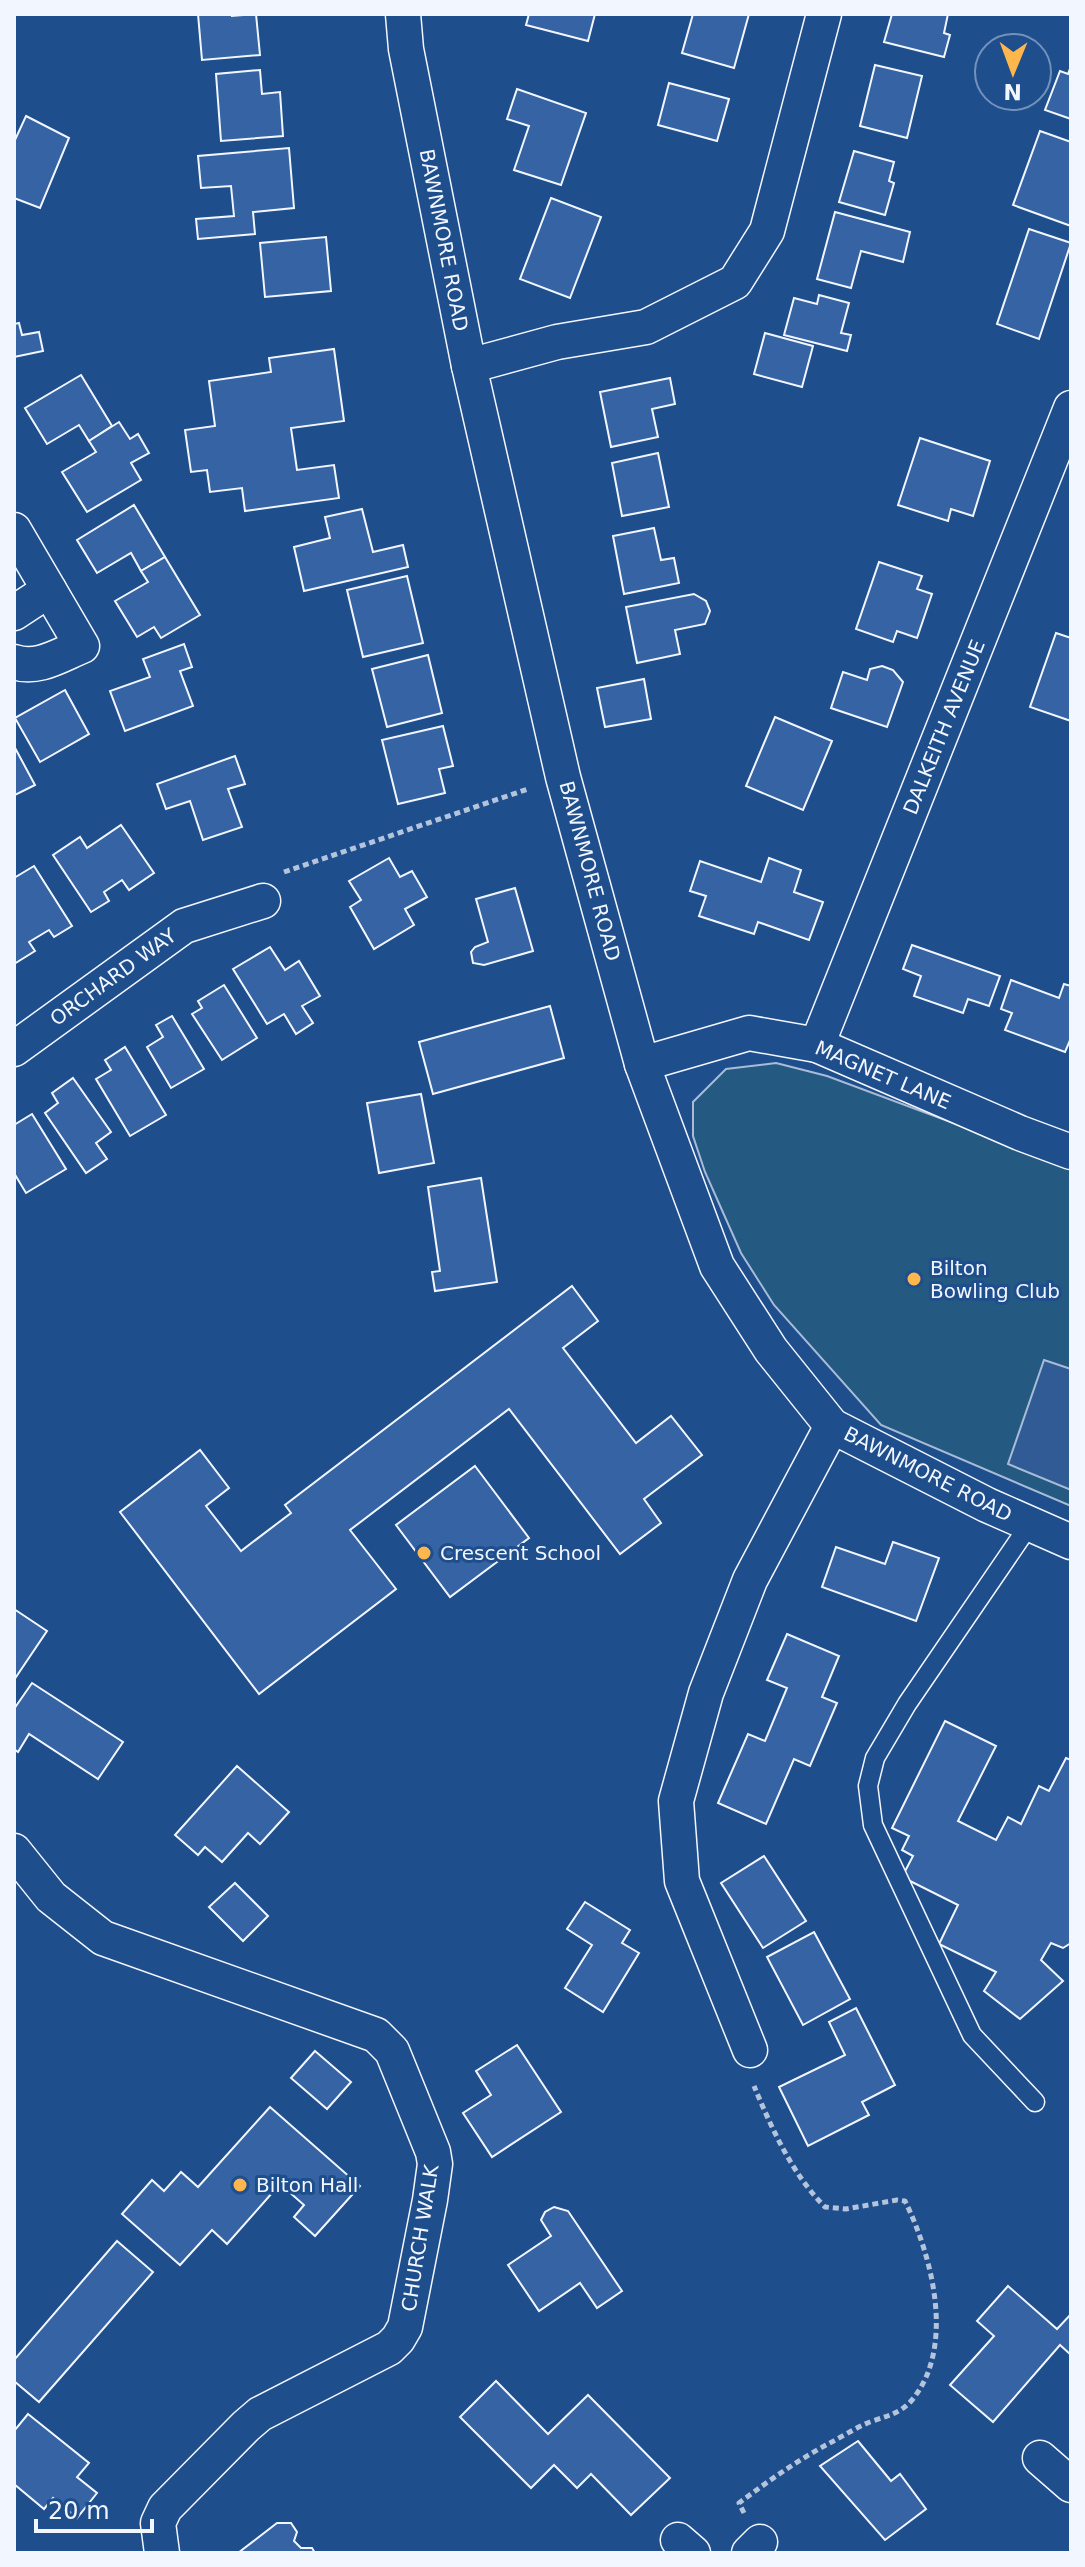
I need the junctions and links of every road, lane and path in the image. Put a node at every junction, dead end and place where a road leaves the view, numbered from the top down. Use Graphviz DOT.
graph roads {
  1 [pos="403,14"];
  2 [pos="824,14"];
  3 [pos="469,366"];
  4 [pos="1071,408"];
  5 [pos="1062,452"];
  6 [pos="14,530"];
  7 [pos="49,590"];
  8 [pos="14,613"];
  9 [pos="14,662"];
  10 [pos="563,777"];
  11 [pos="263,901"];
  12 [pos="817,1045"];
  13 [pos="14,1049"];
  14 [pos="642,1064"];
  15 [pos="1071,1152"];
  16 [pos="832,1426"];
  17 [pos="1030,1524"];
  18 [pos="1071,1542"];
  19 [pos="14,1851"];
  20 [pos="750,2050"];
  21 [pos="1035,2102"];
  22 [pos="1040,2458"];
  23 [pos="1071,2485"];
  24 [pos="754,2548"];
  25 [pos="162,2553"];
  1 -- 3 [label="street, BAWNMORE ROAD"];
  2 -- 3 [label="street"];
  3 -- 10 [label="street, BAWNMORE ROAD"];
  4 -- 5 [label="street, DALKEITH AVENUE"];
  5 -- 12 [label="street, DALKEITH AVENUE"];
  6 -- 7 [label="street"];
  7 -- 8 [label="street"];
  7 -- 9 [label="street"];
  10 -- 11 [label="path"];
  10 -- 14 [label="street, BAWNMORE ROAD"];
  11 -- 13 [label="street, ORCHARD WAY"];
  12 -- 14 [label="street, MAGNET LANE"];
  12 -- 15 [label="street, MAGNET LANE"];
  14 -- 16 [label="street, BAWNMORE ROAD"];
  16 -- 17 [label="street, BAWNMORE ROAD"];
  16 -- 20 [label="street"];
  17 -- 18 [label="street, BAWNMORE ROAD"];
  17 -- 21 [label="lane"];
  19 -- 25 [label="street, CHURCH WALK"];
  20 -- 24 [label="path"];
  22 -- 23 [label="street"];
}
